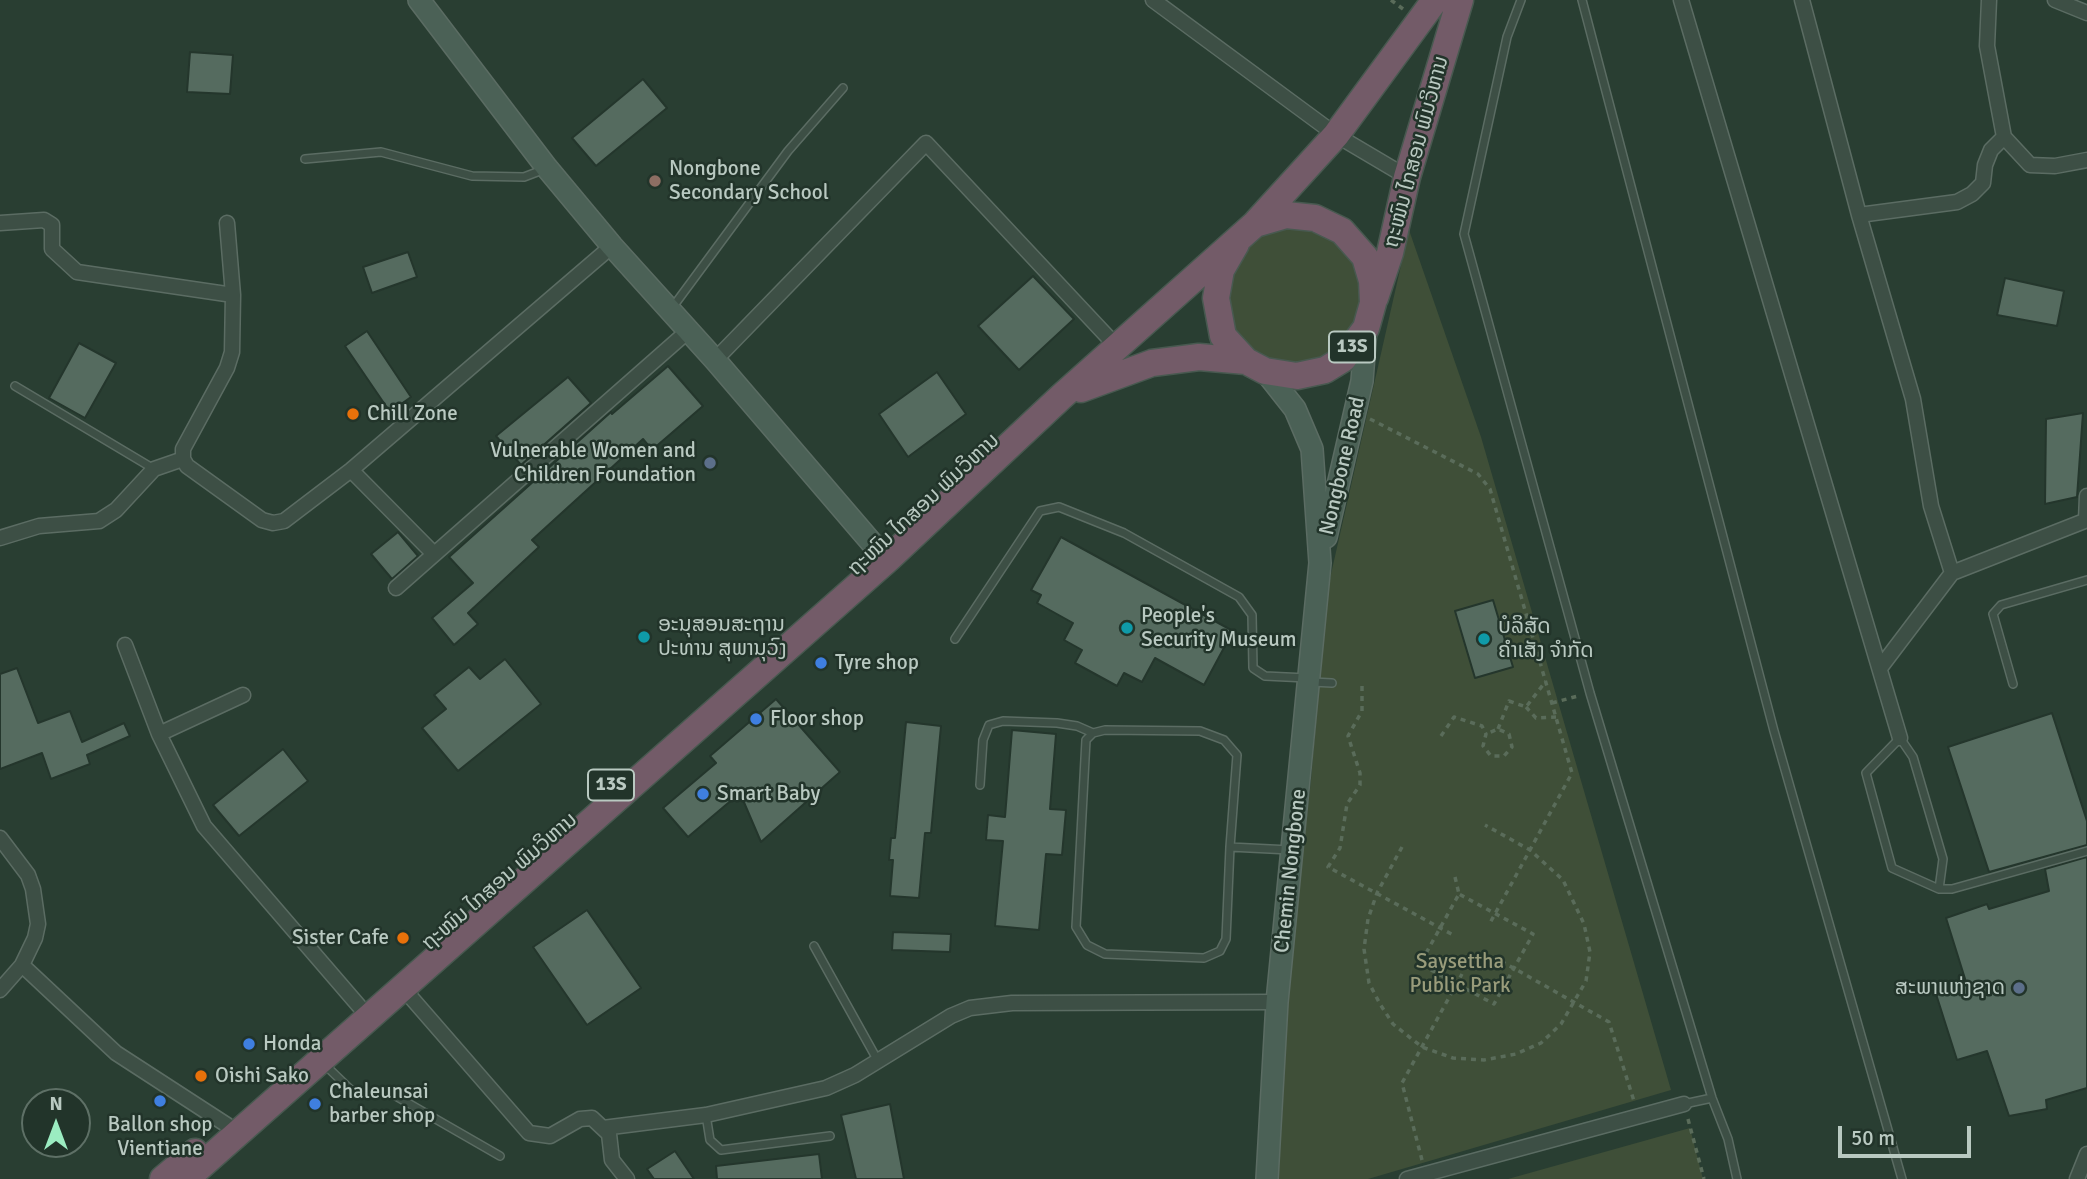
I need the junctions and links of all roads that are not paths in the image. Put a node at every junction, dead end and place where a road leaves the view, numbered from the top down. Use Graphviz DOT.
graph roads {
  1 [pos="419,0"];
  2 [pos="1153,0"];
  3 [pos="1435,0"];
  4 [pos="1460,0"];
  5 [pos="1521,0"];
  6 [pos="1582,0"];
  7 [pos="1681,0"];
  8 [pos="1802,0"];
  9 [pos="1989,0"];
  10 [pos="2055,0"];
  11 [pos="2087,13"];
  12 [pos="843,88"];
  13 [pos="1336,135"];
  14 [pos="2004,137"];
  15 [pos="306,159"];
  16 [pos="2087,160"];
  17 [pos="547,168"];
  18 [pos="1407,177"];
  19 [pos="1859,215"];
  20 [pos="0,223"];
  21 [pos="227,223"];
  22 [pos="1255,224"];
  23 [pos="1236,244"];
  24 [pos="612,246"];
  25 [pos="233,295"];
  26 [pos="670,310"];
  27 [pos="1370,316"];
  28 [pos="688,331"];
  29 [pos="1119,349"];
  30 [pos="715,360"];
  31 [pos="1255,366"];
  32 [pos="15,386"];
  33 [pos="1061,397"];
  34 [pos="183,459"];
  35 [pos="154,469"];
  36 [pos="351,470"];
  37 [pos="2087,496"];
  38 [pos="2087,520"];
  39 [pos="0,538"];
  40 [pos="877,549"];
  41 [pos="433,553"];
  42 [pos="1321,563"];
  43 [pos="1952,573"];
  44 [pos="2087,580"];
  45 [pos="396,588"];
  46 [pos="956,639"];
  47 [pos="125,645"];
  48 [pos="1880,668"];
  49 [pos="1318,681"];
  50 [pos="2013,684"];
  51 [pos="243,695"];
  52 [pos="1093,733"];
  53 [pos="159,734"];
  54 [pos="1900,738"];
  55 [pos="980,785"];
  56 [pos="0,838"];
  57 [pos="1230,847"];
  58 [pos="1293,851"];
  59 [pos="2087,851"];
  60 [pos="1939,890"];
  61 [pos="814,946"];
  62 [pos="22,965"];
  63 [pos="402,988"];
  64 [pos="0,990"];
  65 [pos="1277,1002"];
  66 [pos="359,1006"];
  67 [pos="320,1060"];
  68 [pos="878,1062"];
  69 [pos="1712,1098"];
  70 [pos="1684,1104"];
  71 [pos="706,1115"];
  72 [pos="227,1125"];
  73 [pos="603,1128"];
  74 [pos="830,1136"];
  75 [pos="2087,1154"];
  76 [pos="500,1156"];
  77 [pos="163,1179"];
  78 [pos="186,1179"];
  79 [pos="628,1179"];
  80 [pos="1267,1179"];
  81 [pos="1407,1179"];
  82 [pos="1737,1179"];
  83 [pos="1902,1179"];
  84 [pos="2077,1179"];
  1 -- 17 [label="street"];
  2 -- 13 [label="street"];
  3 -- 13 [label="highway, ຖະໜົນ ໄກສອນ ພົມວິຫານ / 13S"];
  4 -- 18 [label="highway, ຖະໜົນ ໄກສອນ ພົມວິຫານ / 13S"];
  5 -- 69 [label="lane"];
  6 -- 83 [label="lane"];
  7 -- 48 [label="street"];
  8 -- 19 [label="street"];
  9 -- 14 [label="street"];
  10 -- 11 [label="street"];
  12 -- 26 [label="lane"];
  13 -- 18 [label="street"];
  13 -- 22 [label="highway, ຖະໜົນ ໄກສອນ ພົມວິຫານ / 13S"];
  14 -- 16 [label="street"];
  14 -- 19 [label="street"];
  15 -- 17 [label="lane"];
  17 -- 24 [label="street"];
  18 -- 27 [label="highway, ຖະໜົນ ໄກສອນ ພົມວິຫານ / 13S"];
  19 -- 43 [label="street"];
  20 -- 25 [label="street"];
  21 -- 25 [label="street"];
  22 -- 23 [label="highway, 13S"];
  22 -- 27 [label="highway, 13S"];
  23 -- 29 [label="highway, ຖະໜົນ ໄກສອນ ພົມວິຫານ / 13S"];
  23 -- 31 [label="highway, 13S"];
  24 -- 26 [label="street"];
  24 -- 36 [label="street"];
  25 -- 34 [label="street"];
  26 -- 28 [label="street"];
  27 -- 31 [label="highway, 13S"];
  27 -- 42 [label="street, Nongbone Road"];
  28 -- 30 [label="street"];
  28 -- 41 [label="street"];
  29 -- 30 [label="street"];
  29 -- 33 [label="highway, ຖະໜົນ ໄກສອນ ພົມວິຫານ / 13S"];
  30 -- 40 [label="street"];
  31 -- 33 [label="highway, ຖະໜົນ ໄກສອນ ພົມວິຫານ / 13S"];
  31 -- 42 [label="street"];
  32 -- 35 [label="lane"];
  33 -- 40 [label="highway, ຖະໜົນ ໄກສອນ ພົມວິຫານ / 13S"];
  33 -- 63 [label="highway, ຖະໜົນ ໄກສອນ ພົມວິຫານ / 13S"];
  34 -- 35 [label="street"];
  34 -- 36 [label="street"];
  35 -- 39 [label="street"];
  36 -- 41 [label="street"];
  37 -- 38 [label="street"];
  38 -- 43 [label="street"];
  40 -- 66 [label="highway, ຖະໜົນ ໄກສອນ ພົມວິຫານ / 13S"];
  41 -- 45 [label="street"];
  42 -- 49 [label="street, Chemin Nongbone"];
  43 -- 48 [label="street"];
  44 -- 50 [label="lane"];
  46 -- 49 [label="lane"];
  47 -- 53 [label="street"];
  48 -- 54 [label="street"];
  49 -- 58 [label="street, Chemin Nongbone"];
  51 -- 53 [label="street"];
  52 -- 55 [label="lane"];
  52 -- 57 [label="lane"];
  52 -- 57 [label="lane"];
  53 -- 66 [label="street"];
  54 -- 60 [label="lane"];
  54 -- 60 [label="lane"];
  56 -- 62 [label="street"];
  57 -- 58 [label="lane"];
  58 -- 65 [label="street, Chemin Nongbone"];
  59 -- 60 [label="lane"];
  61 -- 68 [label="lane"];
  62 -- 64 [label="street"];
  62 -- 72 [label="street"];
  63 -- 67 [label="highway, ຖະໜົນ ໄກສອນ ພົມວິຫານ / 13S"];
  63 -- 73 [label="street"];
  65 -- 68 [label="street"];
  65 -- 80 [label="street, Chemin Nongbone"];
  66 -- 72 [label="highway, ຖະໜົນ ໄກສອນ ພົມວິຫານ / 13S"];
  67 -- 76 [label="lane"];
  67 -- 78 [label="highway, ຖະໜົນ ໄກສອນ ພົມວິຫານ / 13S"];
  68 -- 71 [label="street"];
  69 -- 70 [label="lane"];
  69 -- 82 [label="lane"];
  70 -- 81 [label="street"];
  71 -- 73 [label="street"];
  71 -- 74 [label="lane"];
  72 -- 77 [label="highway, ຖະໜົນ ໄກສອນ ພົມວິຫານ / 13S"];
  73 -- 79 [label="street"];
  75 -- 84 [label="street"];
}
